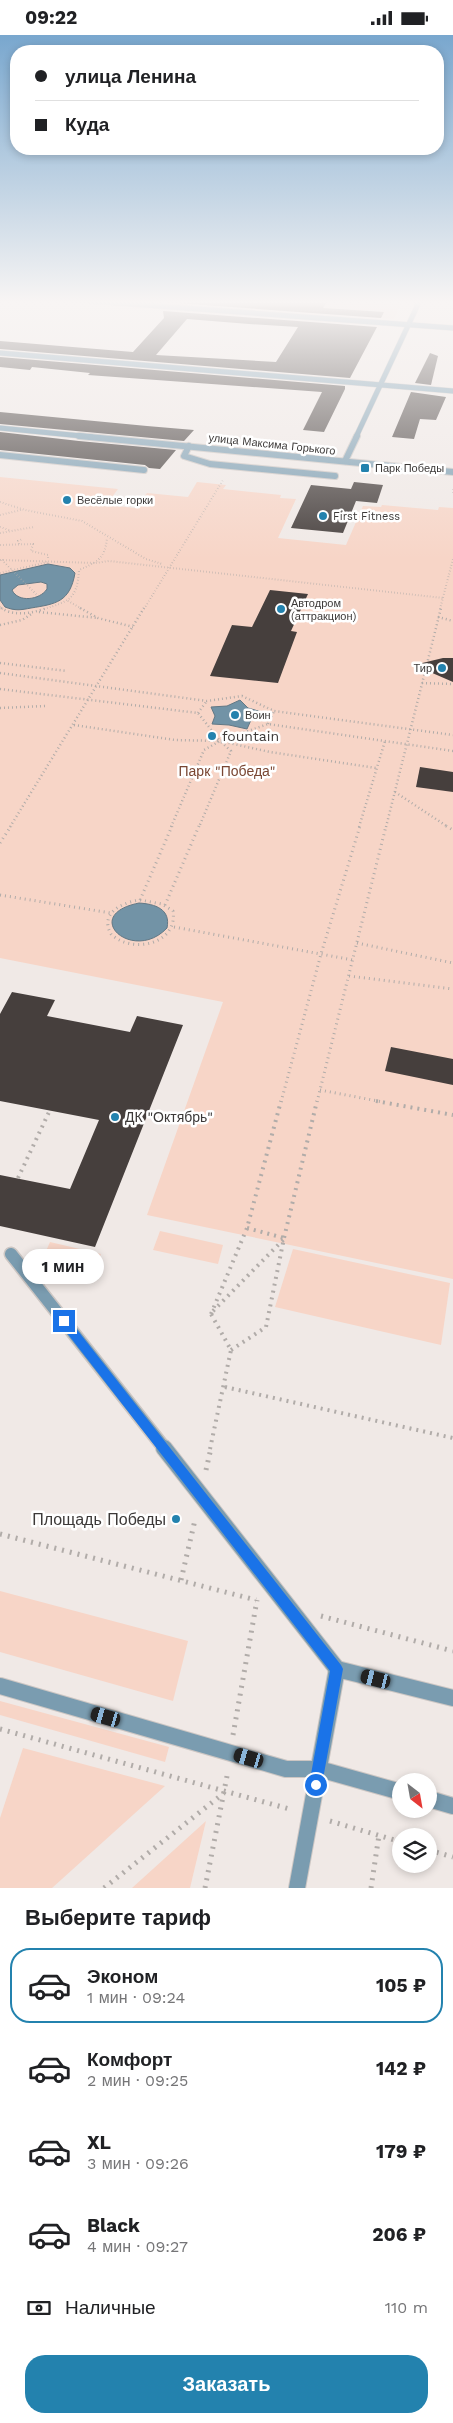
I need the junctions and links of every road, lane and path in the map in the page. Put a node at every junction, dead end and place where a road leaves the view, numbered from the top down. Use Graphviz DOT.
graph roads {
  1 [pos="380,386"];
  2 [pos="399,386"];
  3 [pos="453,391"];
  4 [pos="0,428"];
  5 [pos="189,446"];
  6 [pos="0,455"];
  7 [pos="345,461"];
  8 [pos="144,470"];
  9 [pos="453,471"];
  10 [pos="335,476"];
  11 [pos="219,486"];
  12 [pos="0,502"];
  13 [pos="25,510"];
  14 [pos="0,516"];
  15 [pos="0,527"];
  16 [pos="34,527"];
  17 [pos="10,530"];
  18 [pos="0,533"];
  19 [pos="107,538"];
  20 [pos="24,539"];
  21 [pos="19,544"];
  22 [pos="0,545"];
  23 [pos="453,559"];
  24 [pos="1,560"];
  25 [pos="48,560"];
  26 [pos="56,561"];
  27 [pos="95,563"];
  28 [pos="170,567"];
  29 [pos="12,571"];
  30 [pos="0,573"];
  31 [pos="37,595"];
  32 [pos="443,598"];
  33 [pos="68,601"];
  34 [pos="0,607"];
  35 [pos="35,611"];
  36 [pos="438,617"];
  37 [pos="98,618"];
  38 [pos="453,621"];
  39 [pos="0,625"];
  40 [pos="134,627"];
  41 [pos="0,663"];
  42 [pos="67,671"];
  43 [pos="0,673"];
  44 [pos="422,683"];
  45 [pos="453,684"];
  46 [pos="98,686"];
  47 [pos="0,689"];
  48 [pos="88,701"];
  49 [pos="207,701"];
  50 [pos="45,707"];
  51 [pos="0,708"];
  52 [pos="274,711"];
  53 [pos="198,713"];
  54 [pos="268,724"];
  55 [pos="74,725"];
  56 [pos="410,730"];
  57 [pos="453,735"];
  58 [pos="220,741"];
  59 [pos="385,741"];
  60 [pos="406,744"];
  61 [pos="453,751"];
  62 [pos="376,768"];
  63 [pos="395,792"];
  64 [pos="453,830"];
  65 [pos="0,843"];
  66 [pos="0,895"];
  67 [pos="140,900"];
  68 [pos="166,905"];
  69 [pos="111,913"];
  70 [pos="174,927"];
  71 [pos="357,943"];
  72 [pos="322,954"];
  73 [pos="353,960"];
  74 [pos="453,963"];
  75 [pos="349,976"];
  76 [pos="453,989"];
  77 [pos="320,1090"];
  78 [pos="50,1110"];
  79 [pos="453,1115"];
  80 [pos="18,1178"];
  81 [pos="247,1228"];
  82 [pos="284,1238"];
  83 [pos="11,1254"];
  84 [pos="211,1314"];
  85 [pos="231,1350"];
  86 [pos="225,1387"];
  87 [pos="453,1437"];
  88 [pos="200,1495"];
  89 [pos="0,1534"];
  90 [pos="181,1580"];
  91 [pos="257,1600"];
  92 [pos="288,1608"];
  93 [pos="453,1651"];
  94 [pos="337,1669"];
  95 [pos="0,1686"];
  96 [pos="453,1697"];
  97 [pos="0,1729"];
  98 [pos="231,1753"];
  99 [pos="319,1769"];
  100 [pos="392,1789"];
  101 [pos="224,1793"];
  102 [pos="438,1802"];
  103 [pos="453,1806"];
  104 [pos="379,1835"];
  105 [pos="437,1852"];
  106 [pos="453,1857"];
  107 [pos="104,1888"];
  108 [pos="205,1888"];
  109 [pos="297,1888"];
  110 [pos="371,1888"];
  1 -- 7 [label="street"];
  2 -- 3 [label="street"];
  4 -- 5 [label="street, улица Максима Горького"];
  5 -- 7 [label="street, улица Максима Горького"];
  5 -- 10 [label="street"];
  6 -- 8 [label="street"];
  7 -- 9 [label="street, улица Максима Горького"];
  11 -- 28 [label="path"];
  12 -- 13 [label="path"];
  13 -- 14 [label="path"];
  13 -- 19 [label="path"];
  15 -- 17 [label="path"];
  16 -- 17 [label="path"];
  17 -- 18 [label="path"];
  19 -- 27 [label="path"];
  19 -- 28 [label="path"];
  20 -- 21 [label="path"];
  21 -- 22 [label="path"];
  21 -- 25 [label="path"];
  23 -- 32 [label="path"];
  24 -- 25 [label="path"];
  24 -- 29 [label="path"];
  25 -- 26 [label="path"];
  26 -- 27 [label="path"];
  26 -- 29 [label="path"];
  27 -- 28 [label="path"];
  27 -- 33 [label="path"];
  28 -- 32 [label="path"];
  28 -- 40 [label="path"];
  29 -- 30 [label="path"];
  29 -- 31 [label="path"];
  32 -- 36 [label="path"];
  33 -- 35 [label="path"];
  33 -- 37 [label="path"];
  34 -- 35 [label="path"];
  35 -- 37 [label="path"];
  35 -- 39 [label="path"];
  36 -- 38 [label="path"];
  36 -- 44 [label="path"];
  37 -- 40 [label="path"];
  40 -- 46 [label="path"];
  41 -- 42 [label="path"];
  43 -- 46 [label="path"];
  44 -- 45 [label="path"];
  44 -- 56 [label="path"];
  46 -- 48 [label="path"];
  46 -- 49 [label="path"];
  47 -- 48 [label="path"];
  48 -- 53 [label="path"];
  48 -- 55 [label="path"];
  49 -- 52 [label="path"];
  49 -- 53 [label="path"];
  50 -- 51 [label="path"];
  52 -- 54 [label="path"];
  52 -- 56 [label="path"];
  53 -- 58 [label="path"];
  54 -- 58 [label="path"];
  54 -- 59 [label="path"];
  55 -- 58 [label="path"];
  55 -- 65 [label="path"];
  56 -- 57 [label="path"];
  56 -- 60 [label="path"];
  58 -- 62 [label="path"];
  58 -- 67 [label="path"];
  58 -- 68 [label="path"];
  59 -- 60 [label="path"];
  59 -- 62 [label="path"];
  60 -- 61 [label="path"];
  60 -- 63 [label="path"];
  62 -- 72 [label="path"];
  63 -- 64 [label="path"];
  63 -- 71 [label="path"];
  66 -- 69 [label="path"];
  67 -- 68 [label="path"];
  67 -- 69 [label="path"];
  68 -- 70 [label="path"];
  69 -- 70 [label="path"];
  70 -- 72 [label="path"];
  71 -- 73 [label="path"];
  71 -- 74 [label="path"];
  72 -- 73 [label="path"];
  72 -- 81 [label="path"];
  73 -- 75 [label="path"];
  75 -- 76 [label="path"];
  75 -- 77 [label="path"];
  77 -- 79 [label="path"];
  77 -- 82 [label="path"];
  78 -- 80 [label="path"];
  81 -- 82 [label="path"];
  81 -- 84 [label="path"];
  82 -- 84 [label="path"];
  82 -- 85 [label="path"];
  83 -- 88 [label="street"];
  84 -- 85 [label="path"];
  85 -- 86 [label="path"];
  86 -- 87 [label="path"];
  86 -- 88 [label="path"];
  88 -- 90 [label="path"];
  88 -- 92 [label="street"];
  89 -- 90 [label="path"];
  90 -- 91 [label="path"];
  91 -- 92 [label="path"];
  91 -- 98 [label="path"];
  92 -- 93 [label="path"];
  92 -- 94 [label="street"];
  94 -- 96 [label="street"];
  94 -- 99 [label="street"];
  95 -- 98 [label="street"];
  97 -- 101 [label="path"];
  98 -- 99 [label="street"];
  98 -- 101 [label="path"];
  99 -- 100 [label="street"];
  99 -- 109 [label="street"];
  101 -- 107 [label="path"];
  101 -- 108 [label="path"];
  102 -- 103 [label="street"];
  104 -- 110 [label="path"];
  105 -- 106 [label="path"];
}
